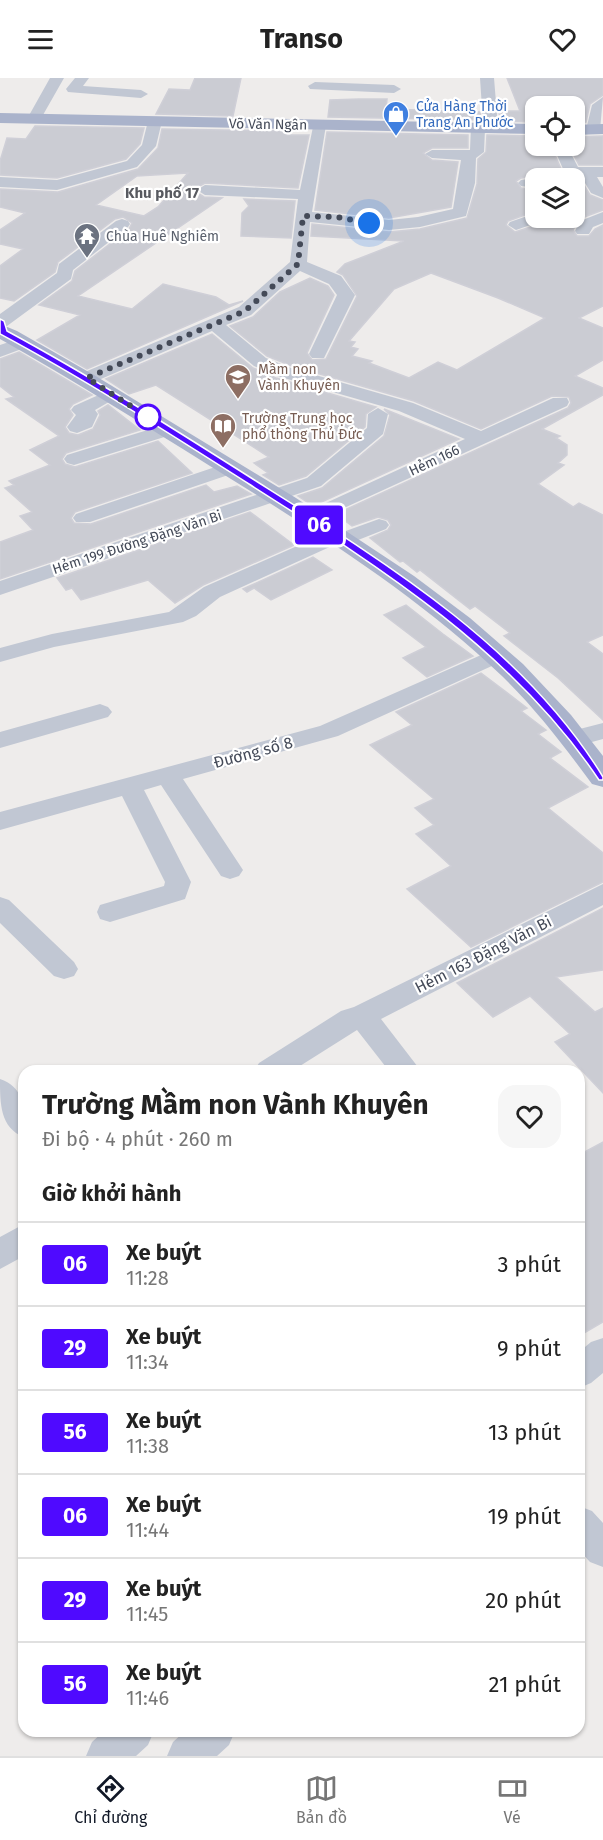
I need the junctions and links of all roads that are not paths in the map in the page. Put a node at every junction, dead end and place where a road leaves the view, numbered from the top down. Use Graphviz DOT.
graph roads {
  1 [pos="57,78"];
  2 [pos="82,78"];
  3 [pos="91,78"];
  4 [pos="487,78"];
  5 [pos="145,88"];
  6 [pos="394,89"];
  7 [pos="314,91"];
  8 [pos="603,101"];
  9 [pos="0,118"];
  10 [pos="34,119"];
  11 [pos="122,121"];
  12 [pos="155,122"];
  13 [pos="312,124"];
  14 [pos="485,127"];
  15 [pos="525,129"];
  16 [pos="598,129"];
  17 [pos="432,154"];
  18 [pos="469,156"];
  19 [pos="569,156"];
  20 [pos="579,168"];
  21 [pos="585,175"];
  22 [pos="0,182"];
  23 [pos="205,190"];
  24 [pos="603,193"];
  25 [pos="306,195"];
  26 [pos="303,216"];
  27 [pos="603,217"];
  28 [pos="525,222"];
  29 [pos="122,225"];
  30 [pos="516,225"];
  31 [pos="582,231"];
  32 [pos="298,264"];
  33 [pos="214,324"];
  34 [pos="4,334"];
  35 [pos="318,354"];
  36 [pos="87,378"];
  37 [pos="112,395"];
  38 [pos="560,402"];
  39 [pos="378,414"];
  40 [pos="77,427"];
  41 [pos="167,430"];
  42 [pos="480,438"];
  43 [pos="74,459"];
  44 [pos="230,468"];
  45 [pos="274,496"];
  46 [pos="83,518"];
  47 [pos="309,518"];
  48 [pos="379,525"];
  49 [pos="338,538"];
  50 [pos="0,588"];
  51 [pos="0,655"];
  52 [pos="497,655"];
  53 [pos="99,712"];
  54 [pos="603,731"];
  55 [pos="576,738"];
  56 [pos="0,740"];
  57 [pos="167,775"];
  58 [pos="603,777"];
  59 [pos="129,786"];
  60 [pos="0,821"];
  61 [pos="230,870"];
  62 [pos="603,892"];
  63 [pos="0,907"];
  64 [pos="110,912"];
  65 [pos="63,969"];
  66 [pos="363,1016"];
  67 [pos="278,1065"];
  68 [pos="401,1065"];
  69 [pos="0,1091"];
  70 [pos="18,1116"];
  71 [pos="18,1242"];
  72 [pos="0,1255"];
  73 [pos="585,1530"];
  74 [pos="603,1549"];
  75 [pos="127,1737"];
  76 [pos="208,1737"];
  77 [pos="106,1756"];
  78 [pos="187,1756"];
  1 -- 10 [label="street"];
  2 -- 5 [label="street"];
  3 -- 5 [label="street"];
  4 -- 14 [label="street"];
  5 -- 11 [label="street"];
  6 -- 7 [label="street"];
  7 -- 13 [label="street"];
  8 -- 16 [label="street"];
  9 -- 10 [label="main road, Võ Văn Ngân"];
  10 -- 11 [label="main road, Võ Văn Ngân"];
  11 -- 12 [label="main road, Võ Văn Ngân"];
  12 -- 13 [label="main road, Võ Văn Ngân"];
  12 -- 22 [label="street"];
  13 -- 14 [label="main road, Võ Văn Ngân"];
  13 -- 25 [label="street"];
  14 -- 15 [label="main road, Võ Văn Ngân"];
  14 -- 18 [label="street"];
  17 -- 18 [label="street"];
  18 -- 26 [label="street"];
  19 -- 20 [label="street"];
  21 -- 24 [label="street"];
  23 -- 25 [label="street"];
  25 -- 26 [label="street"];
  26 -- 32 [label="street"];
  27 -- 31 [label="street"];
  28 -- 30 [label="street"];
  29 -- 34 [label="street"];
  32 -- 33 [label="street"];
  32 -- 35 [label="street"];
  33 -- 36 [label="street"];
  33 -- 42 [label="street"];
  34 -- 36 [label="main road"];
  36 -- 37 [label="main road"];
  37 -- 40 [label="street"];
  37 -- 41 [label="main road"];
  38 -- 42 [label="street, Hẻm 166"];
  39 -- 45 [label="street, Hẻm 199 Đường Đặng Văn Bi"];
  41 -- 43 [label="street"];
  41 -- 44 [label="main road"];
  42 -- 47 [label="street, Hẻm 166"];
  44 -- 45 [label="main road"];
  44 -- 46 [label="street"];
  45 -- 47 [label="main road"];
  45 -- 50 [label="street, Hẻm 199 Đường Đặng Văn Bi"];
  47 -- 49 [label="main road"];
  48 -- 49 [label="street"];
  49 -- 51 [label="street"];
  49 -- 52 [label="main road"];
  52 -- 55 [label="main road"];
  52 -- 57 [label="street, Đường số 8"];
  53 -- 56 [label="street"];
  54 -- 55 [label="street"];
  55 -- 58 [label="main road"];
  57 -- 59 [label="street, Đường số 8"];
  57 -- 61 [label="street"];
  59 -- 60 [label="street, Đường số 8"];
  59 -- 64 [label="street"];
  62 -- 66 [label="street, Hẻm 163 Đặng Văn Bi"];
  63 -- 65 [label="street"];
  66 -- 67 [label="street, Hẻm 163 Đặng Văn Bi"];
  66 -- 68 [label="street"];
  69 -- 70 [label="street"];
  71 -- 72 [label="street"];
  73 -- 74 [label="street"];
  75 -- 77 [label="street"];
  76 -- 78 [label="street"];
}
